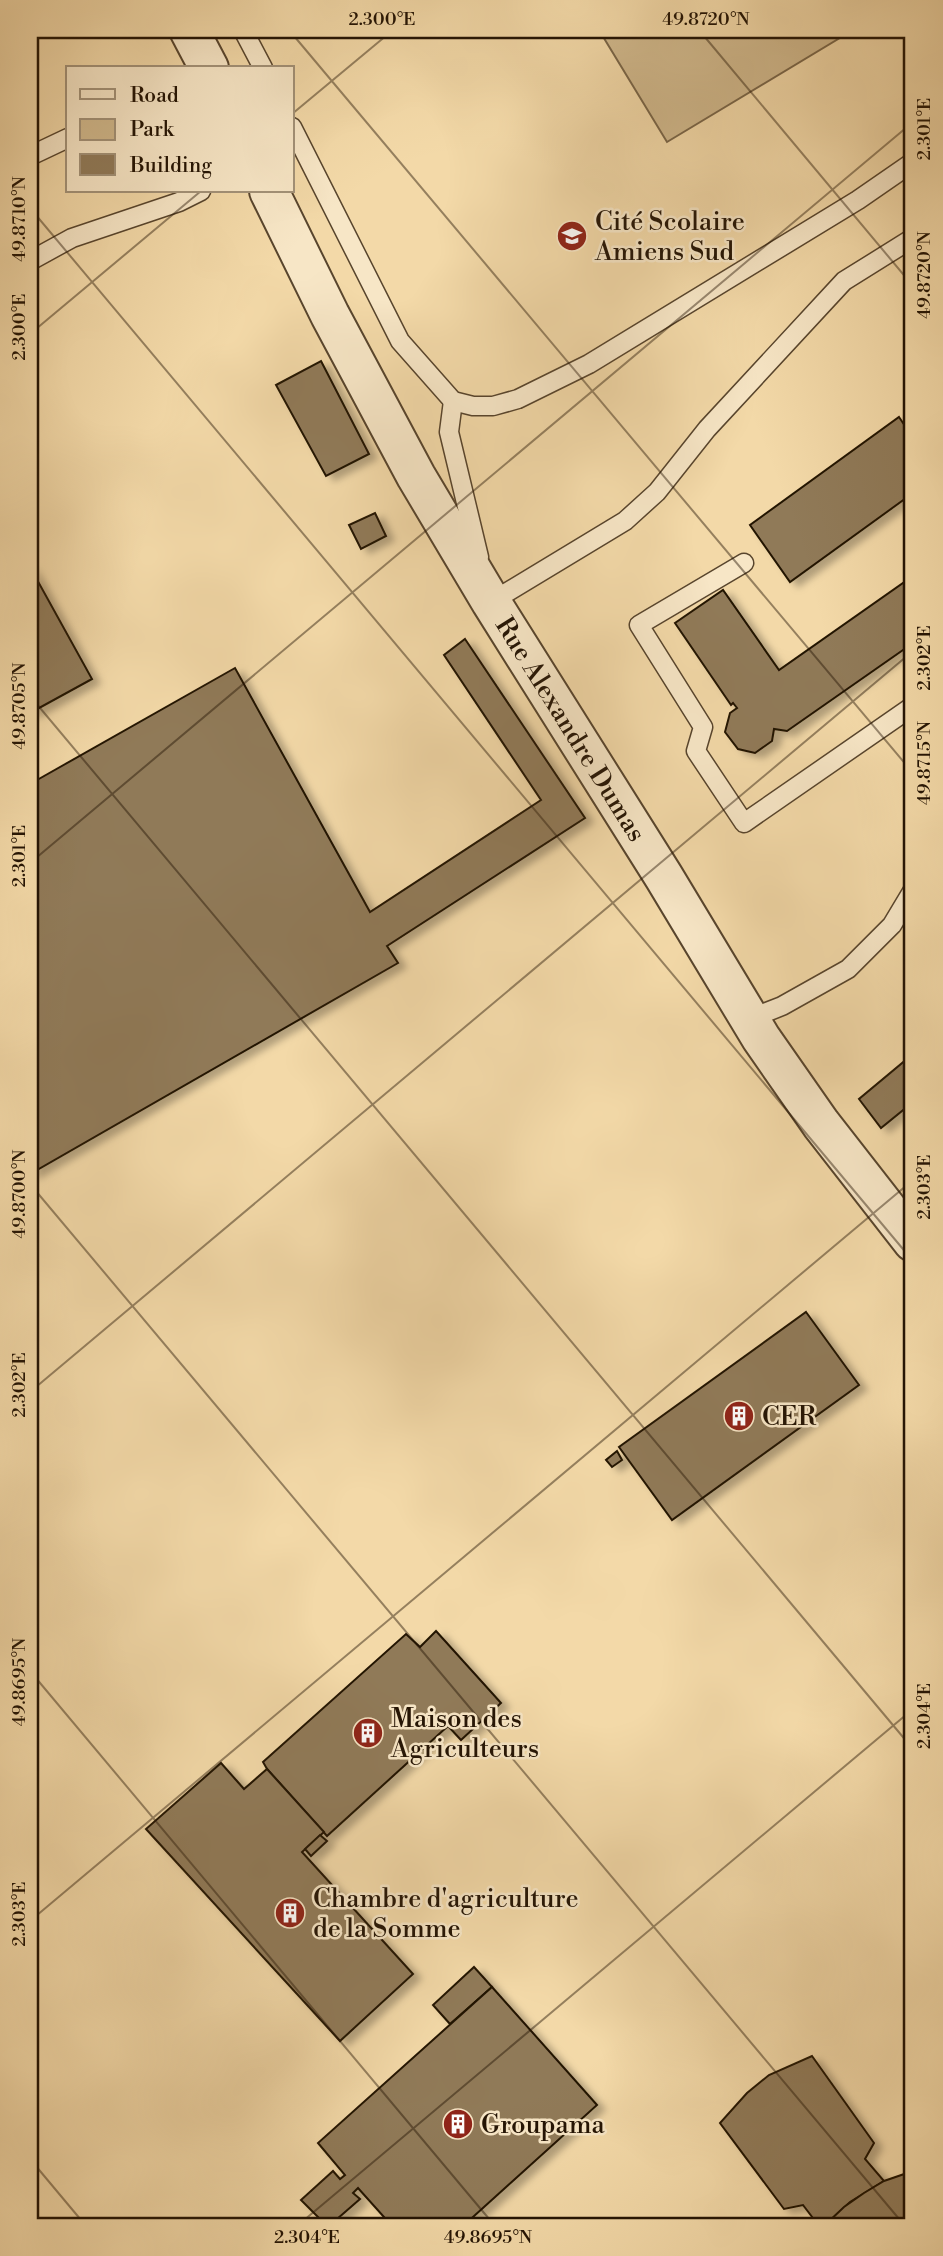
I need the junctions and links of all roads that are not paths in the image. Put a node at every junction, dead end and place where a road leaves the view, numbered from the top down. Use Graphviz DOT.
graph roads {
  1 [pos="189,30"];
  2 [pos="243,30"];
  3 [pos="208,66"];
  4 [pos="262,66"];
  5 [pos="294,131"];
  6 [pos="66,139"];
  7 [pos="30,156"];
  8 [pos="913,162"];
  9 [pos="199,192"];
  10 [pos="269,192"];
  11 [pos="913,238"];
  12 [pos="30,261"];
  13 [pos="453,401"];
  14 [pos="744,563"];
  15 [pos="491,602"];
  16 [pos="913,706"];
  17 [pos="913,890"];
  18 [pos="750,1019"];
  19 [pos="913,1242"];
  1 -- 3 [label="street"];
  2 -- 4 [label="lane"];
  5 -- 13 [label="lane"];
  6 -- 7 [label="lane"];
  8 -- 13 [label="lane"];
  9 -- 12 [label="lane"];
  10 -- 15 [label="street, Rue Alexandre Dumas"];
  11 -- 15 [label="lane"];
  13 -- 15 [label="lane"];
  14 -- 16 [label="lane"];
  15 -- 18 [label="street, Rue Alexandre Dumas"];
  17 -- 18 [label="lane"];
  18 -- 19 [label="street, Rue Alexandre Dumas"];
}
